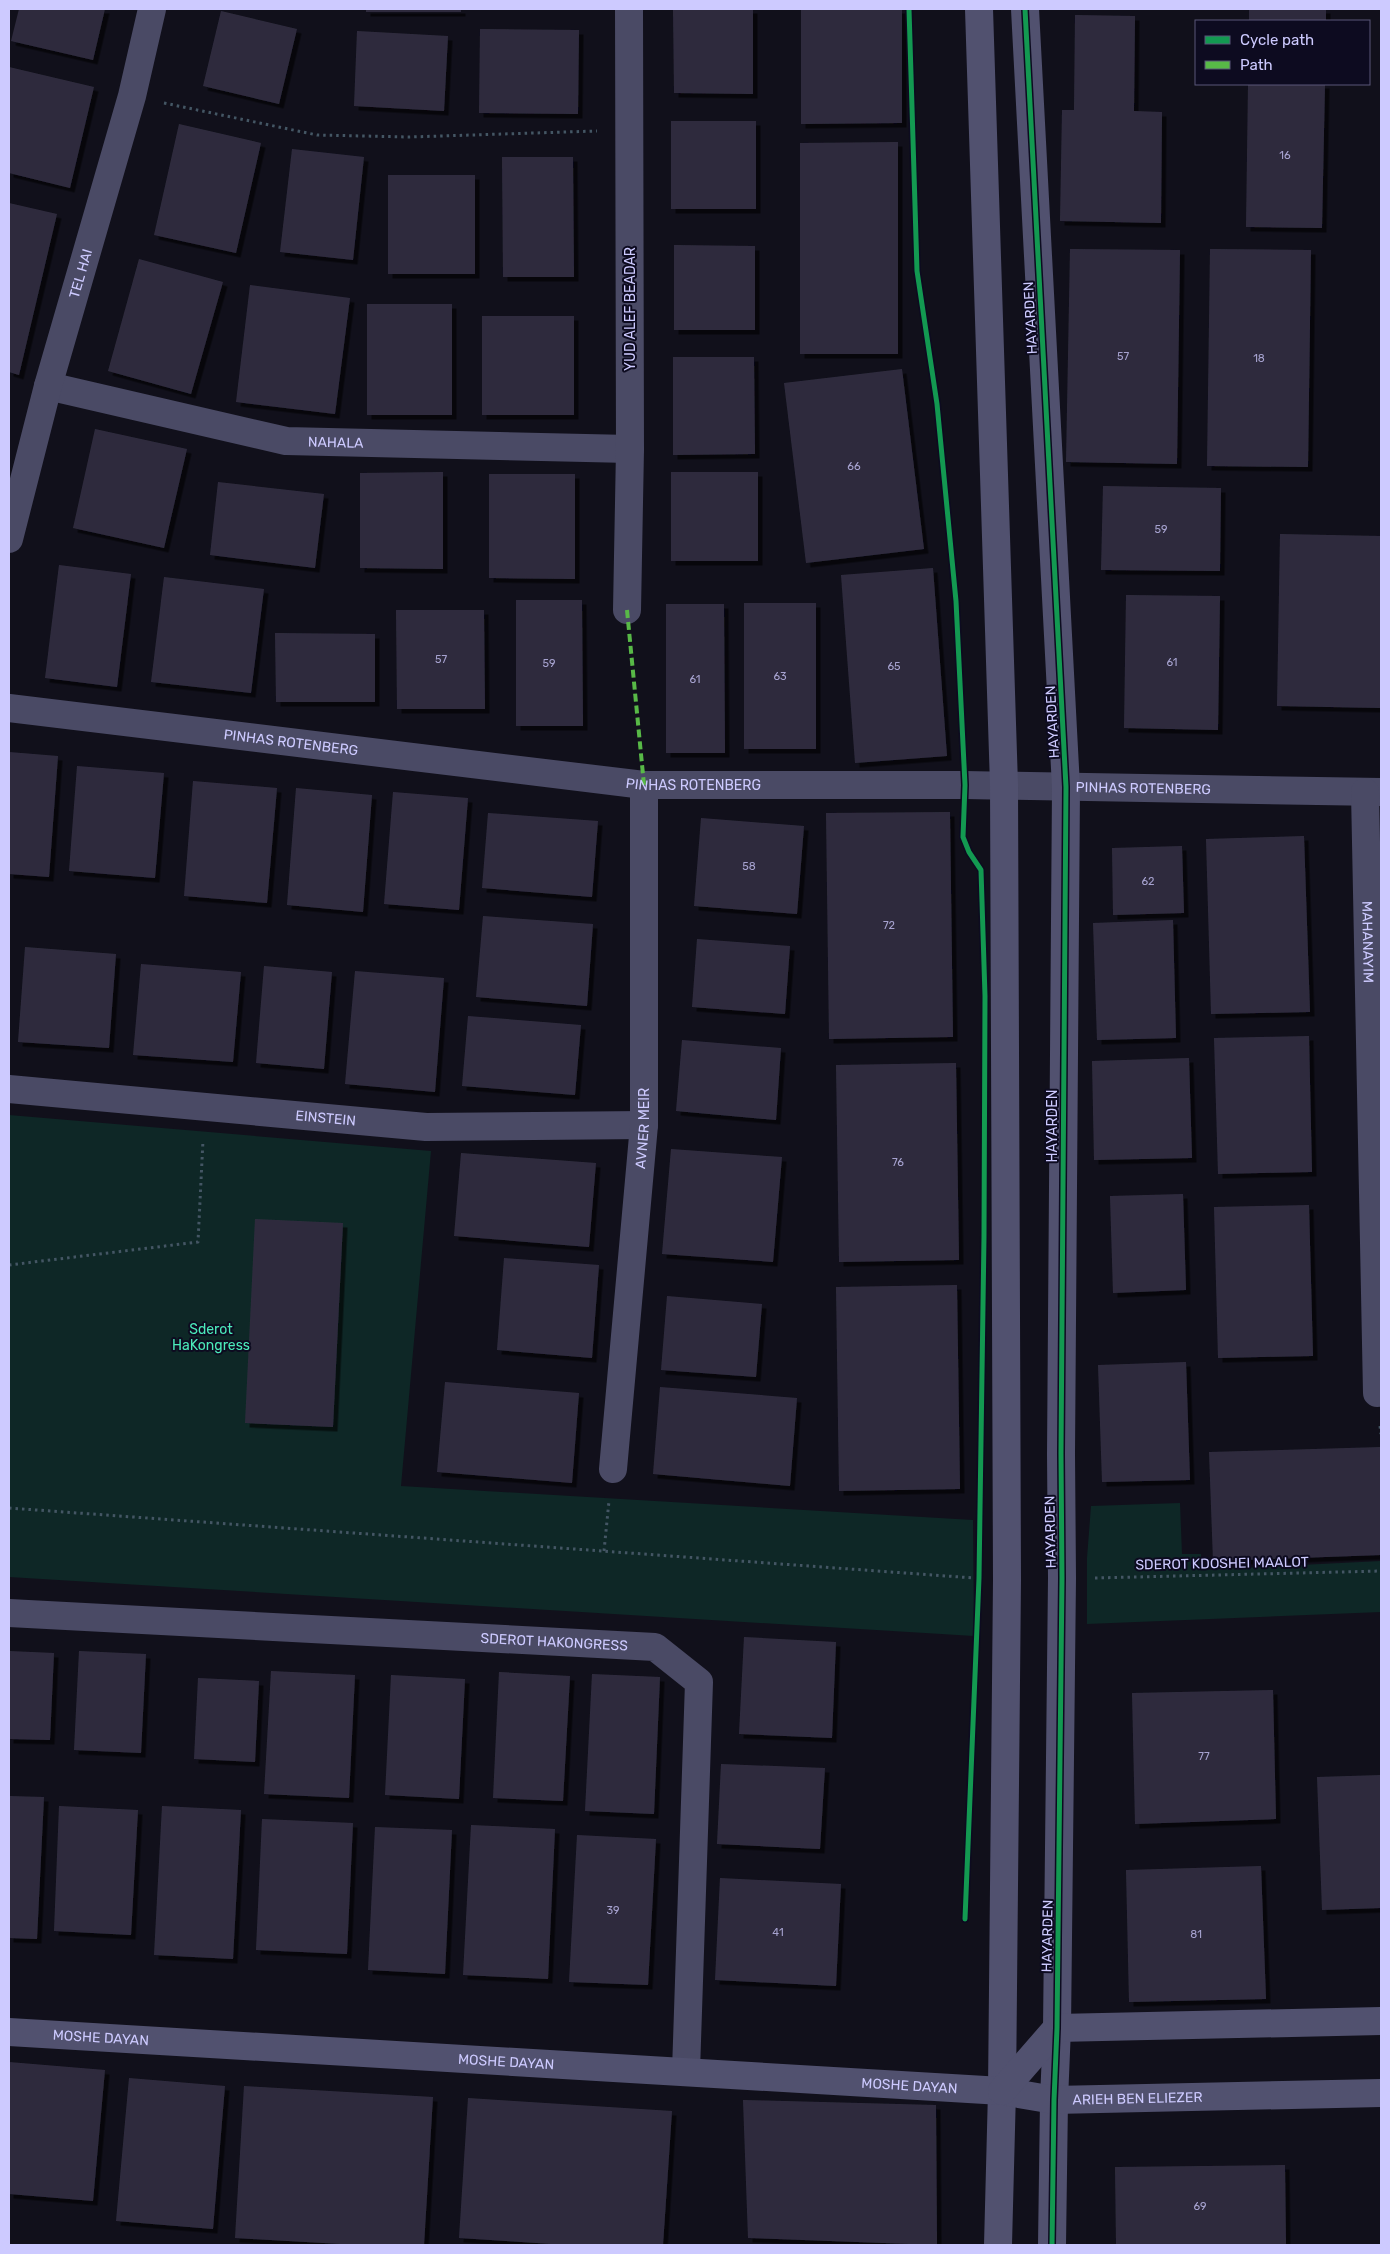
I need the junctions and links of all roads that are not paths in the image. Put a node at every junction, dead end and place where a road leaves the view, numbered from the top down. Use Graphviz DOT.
graph roads {
  1 [pos="152,9"];
  2 [pos="629,9"];
  3 [pos="979,9"];
  4 [pos="1025,9"];
  5 [pos="48,386"];
  6 [pos="630,449"];
  7 [pos="9,539"];
  8 [pos="627,610"];
  9 [pos="9,708"];
  10 [pos="644,785"];
  11 [pos="1004,785"];
  12 [pos="1066,787"];
  13 [pos="1373,792"];
  14 [pos="9,1089"];
  15 [pos="644,1125"];
  16 [pos="1376,1393"];
  17 [pos="613,1468"];
  18 [pos="9,1613"];
  19 [pos="1381,2021"];
  20 [pos="1057,2028"];
  21 [pos="9,2032"];
  22 [pos="686,2072"];
  23 [pos="1002,2091"];
  24 [pos="1381,2093"];
  25 [pos="1054,2100"];
  26 [pos="998,2245"];
  27 [pos="1052,2245"];
  1 -- 5 [label="street, TEL HAI"];
  2 -- 6 [label="street, YUD ALEF BEADAR"];
  3 -- 11 [label="street"];
  4 -- 12 [label="street, HAYARDEN"];
  5 -- 6 [label="street, NAHALA"];
  5 -- 7 [label="street, TEL HAI"];
  6 -- 8 [label="street, YUD ALEF BEADAR"];
  9 -- 10 [label="street, PINHAS ROTENBERG"];
  10 -- 11 [label="street, PINHAS ROTENBERG"];
  10 -- 15 [label="street, AVNER MEIR"];
  11 -- 12 [label="street, PINHAS ROTENBERG"];
  11 -- 23 [label="street"];
  12 -- 13 [label="street, PINHAS ROTENBERG"];
  12 -- 20 [label="street, HAYARDEN"];
  13 -- 16 [label="street, MAHANAYIM"];
  14 -- 15 [label="street, EINSTEIN"];
  15 -- 17 [label="street, AVNER MEIR"];
  18 -- 22 [label="street, SDEROT HAKONGRESS"];
  19 -- 20 [label="street"];
  20 -- 23 [label="street"];
  20 -- 25 [label="street, HAYARDEN"];
  21 -- 22 [label="street, MOSHE DAYAN"];
  22 -- 23 [label="street, MOSHE DAYAN"];
  23 -- 25 [label="street, ARIEH BEN ELIEZER"];
  23 -- 26 [label="street"];
  24 -- 25 [label="street, ARIEH BEN ELIEZER"];
  25 -- 27 [label="street, HAYARDEN"];
}
